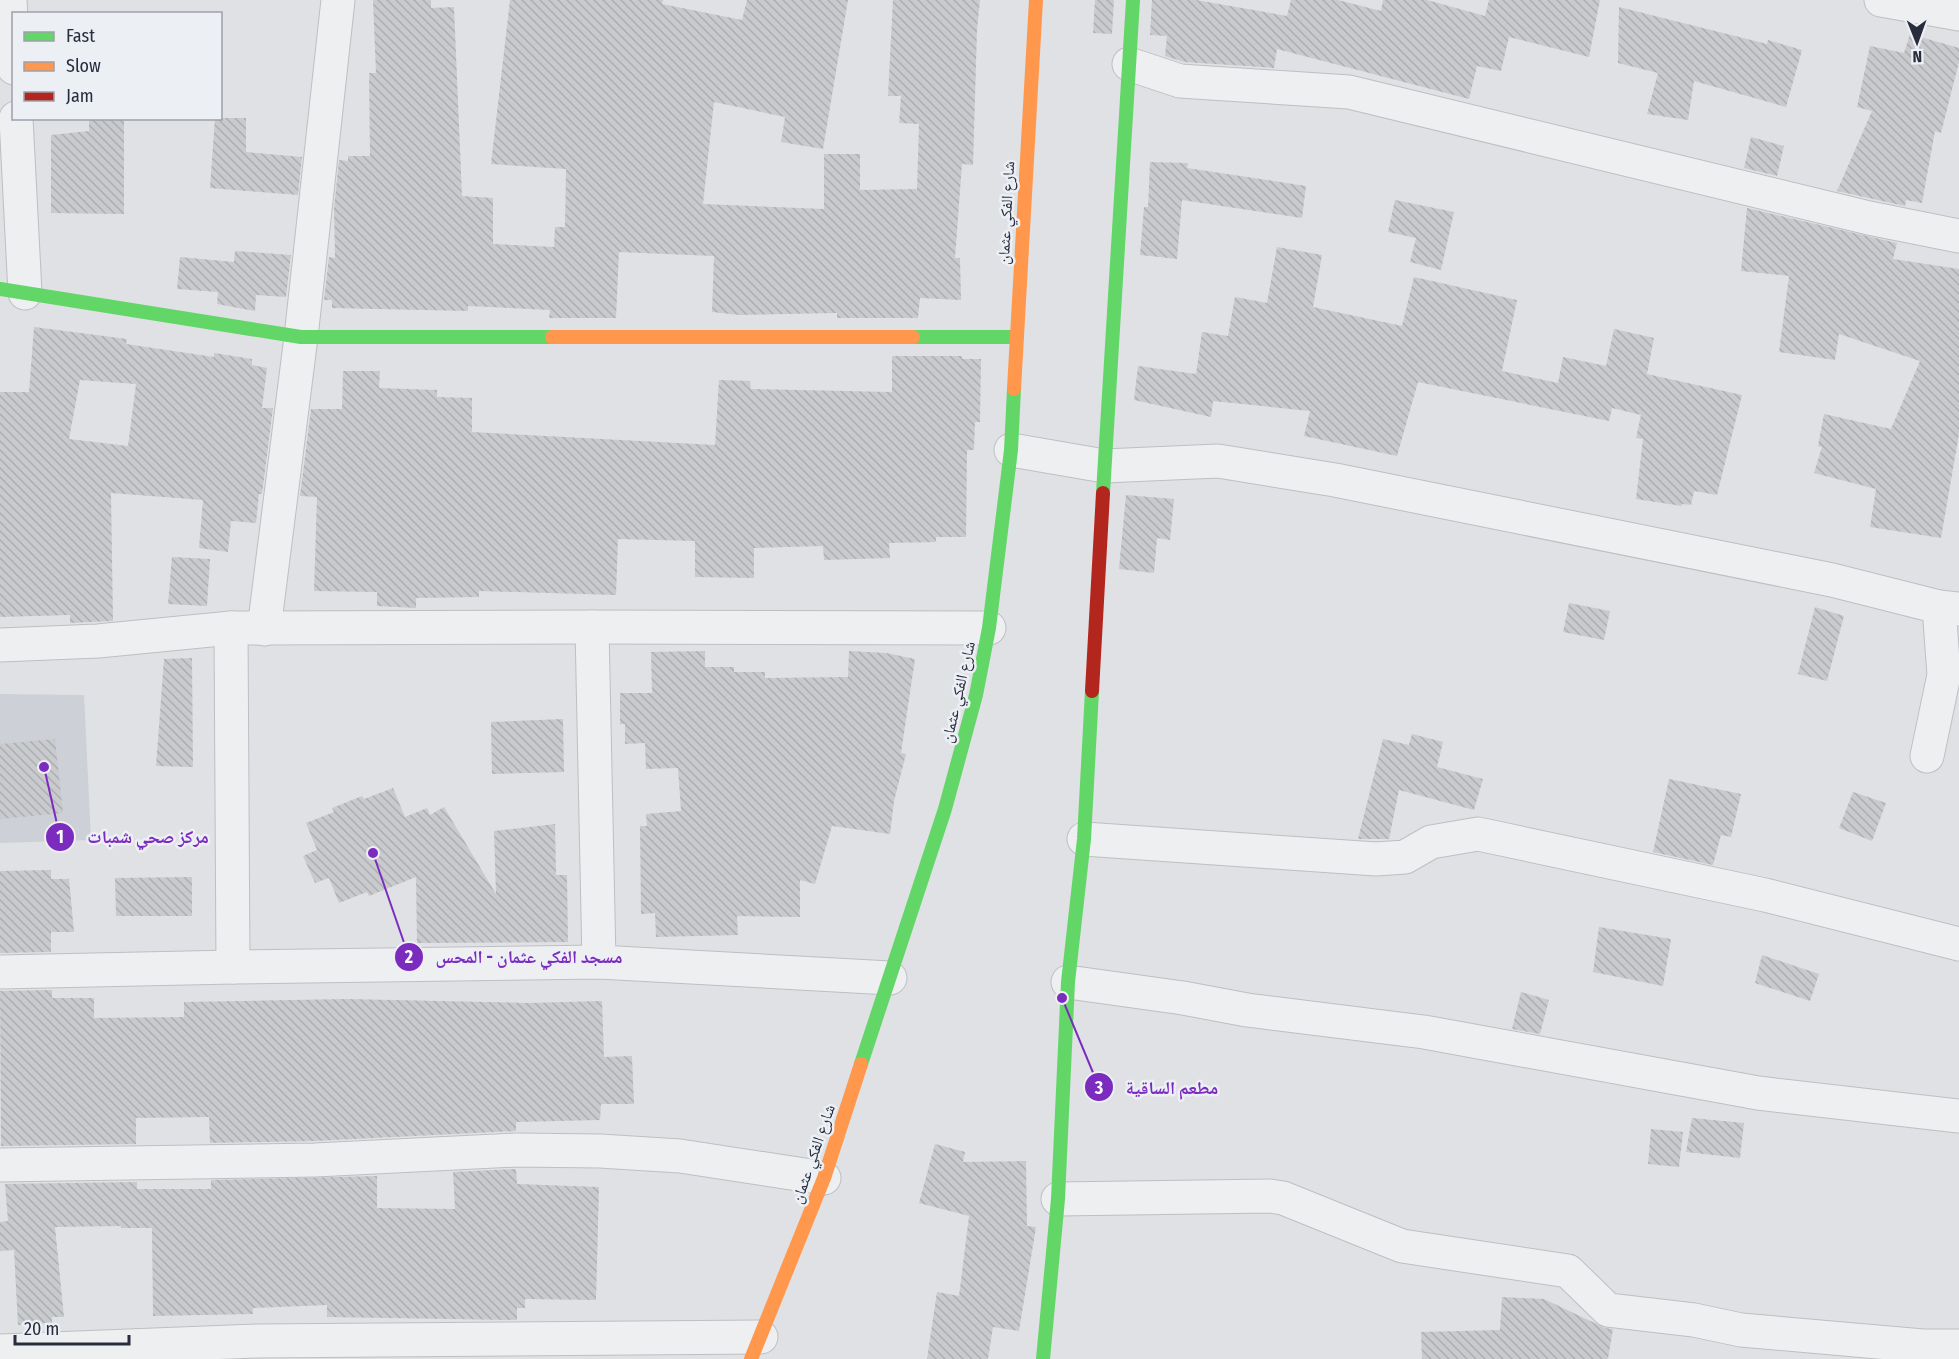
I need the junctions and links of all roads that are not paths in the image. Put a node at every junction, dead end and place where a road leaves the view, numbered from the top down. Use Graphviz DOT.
graph roads {
  1 [pos="10,0"];
  2 [pos="338,0"];
  3 [pos="1036,0"];
  4 [pos="1133,0"];
  5 [pos="1881,0"];
  6 [pos="1959,14"];
  7 [pos="12,34"];
  8 [pos="1129,64"];
  9 [pos="16,120"];
  10 [pos="1959,236"];
  11 [pos="13,291"];
  12 [pos="301,337"];
  13 [pos="1017,337"];
  14 [pos="1011,450"];
  15 [pos="1104,466"];
  16 [pos="1949,608"];
  17 [pos="592,627"];
  18 [pos="231,628"];
  19 [pos="989,628"];
  20 [pos="264,629"];
  21 [pos="0,645"];
  22 [pos="1927,756"];
  23 [pos="1084,838"];
  24 [pos="1959,944"];
  25 [pos="599,962"];
  26 [pos="232,967"];
  27 [pos="0,972"];
  28 [pos="890,978"];
  29 [pos="1068,982"];
  30 [pos="1959,1116"];
  31 [pos="0,1165"];
  32 [pos="824,1178"];
  33 [pos="1059,1199"];
  34 [pos="1959,1346"];
  35 [pos="756,1348"];
  36 [pos="0,1351"];
  37 [pos="1043,1359"];
  1 -- 7 [label="street"];
  2 -- 12 [label="street"];
  3 -- 13 [label="street, شارع الفكي عثمان"];
  4 -- 8 [label="street"];
  5 -- 6 [label="street"];
  8 -- 10 [label="street"];
  8 -- 15 [label="street"];
  9 -- 11 [label="street"];
  11 -- 12 [label="street"];
  12 -- 13 [label="street"];
  12 -- 20 [label="street"];
  13 -- 14 [label="street, شارع الفكي عثمان"];
  14 -- 15 [label="street"];
  14 -- 19 [label="street, شارع الفكي عثمان"];
  15 -- 16 [label="street"];
  15 -- 23 [label="street"];
  16 -- 22 [label="street"];
  17 -- 19 [label="street"];
  17 -- 20 [label="street"];
  17 -- 25 [label="street"];
  18 -- 20 [label="street"];
  18 -- 21 [label="street"];
  18 -- 26 [label="street"];
  19 -- 28 [label="street, شارع الفكي عثمان"];
  23 -- 24 [label="street"];
  23 -- 29 [label="street"];
  25 -- 26 [label="street"];
  25 -- 28 [label="street"];
  26 -- 27 [label="street"];
  28 -- 32 [label="street, شارع الفكي عثمان"];
  29 -- 30 [label="street"];
  29 -- 33 [label="street"];
  31 -- 32 [label="street"];
  32 -- 35 [label="street, شارع الفكي عثمان"];
  33 -- 34 [label="street"];
  33 -- 37 [label="street"];
  35 -- 36 [label="street"];
}
